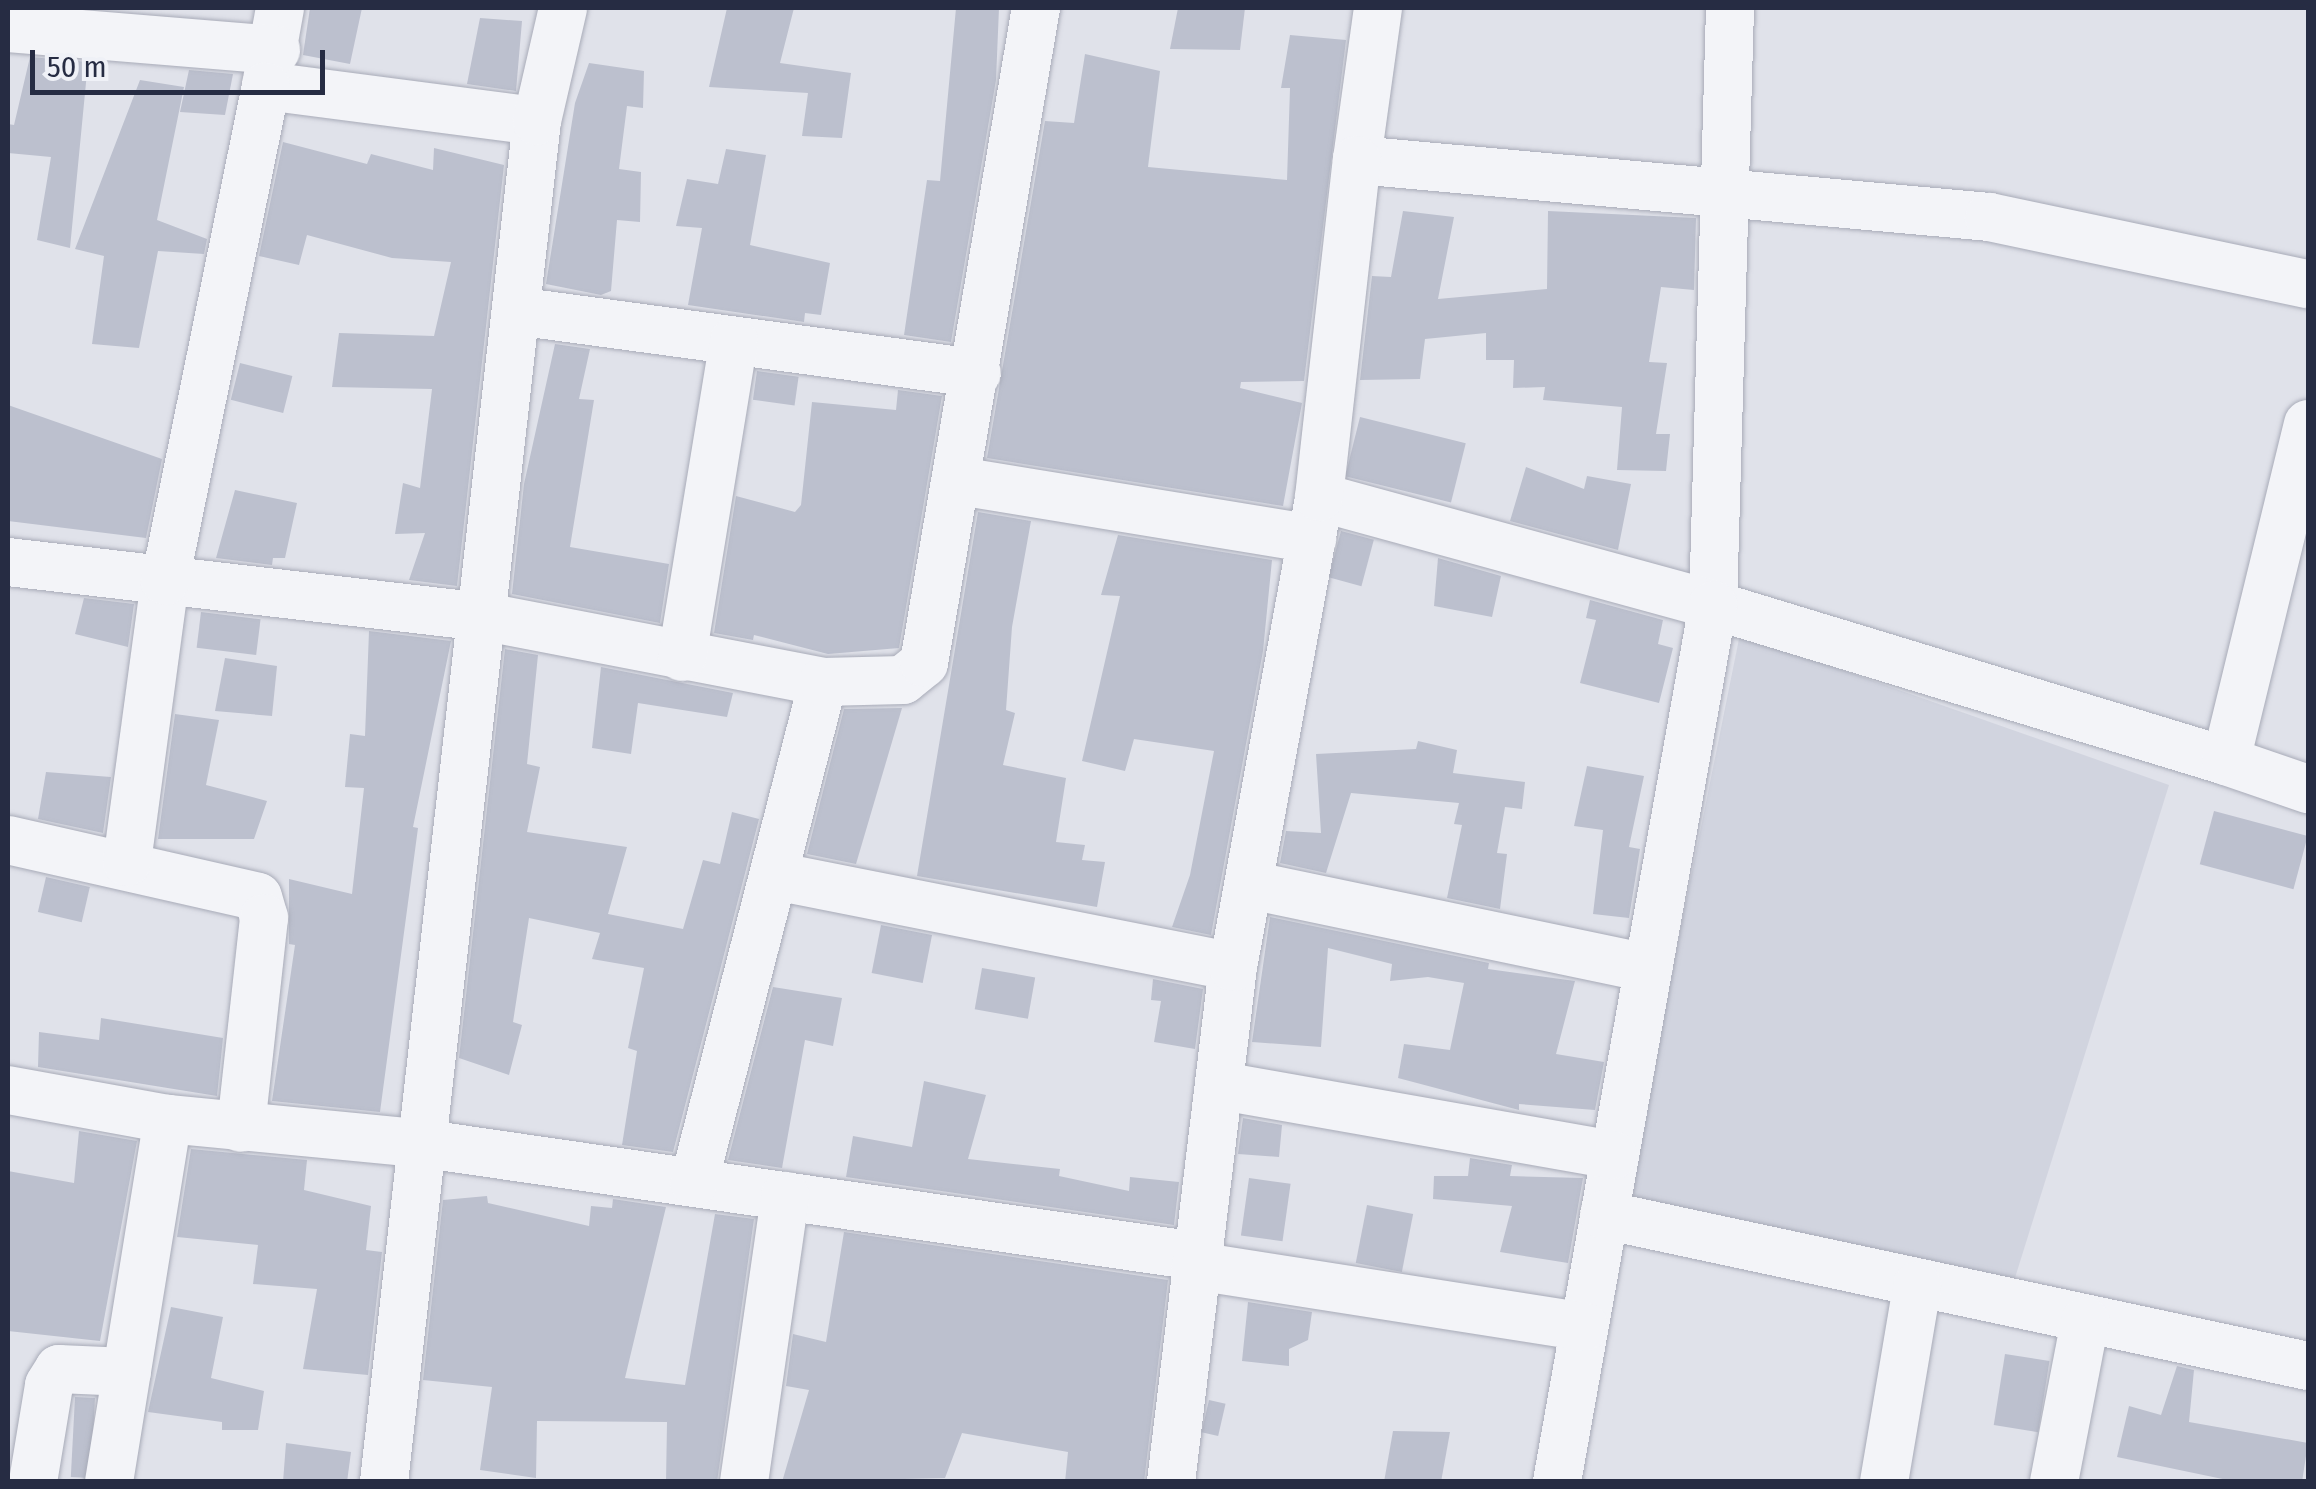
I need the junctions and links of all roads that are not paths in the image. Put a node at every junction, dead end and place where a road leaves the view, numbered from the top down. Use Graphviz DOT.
graph roads {
  1 [pos="563,8"];
  2 [pos="1036,8"];
  3 [pos="1378,8"];
  4 [pos="1730,8"];
  5 [pos="8,28"];
  6 [pos="274,48"];
  7 [pos="537,120"];
  8 [pos="1357,160"];
  9 [pos="1725,194"];
  10 [pos="2308,284"];
  11 [pos="516,311"];
  12 [pos="734,340"];
  13 [pos="977,373"];
  14 [pos="2308,424"];
  15 [pos="959,481"];
  16 [pos="1315,518"];
  17 [pos="8,562"];
  18 [pos="164,581"];
  19 [pos="1713,605"];
  20 [pos="486,617"];
  21 [pos="682,657"];
  22 [pos="823,682"];
  23 [pos="2226,761"];
  24 [pos="2308,789"];
  25 [pos="8,840"];
  26 [pos="127,862"];
  27 [pos="775,876"];
  28 [pos="1250,885"];
  29 [pos="1233,967"];
  30 [pos="1648,968"];
  31 [pos="1222,1086"];
  32 [pos="8,1090"];
  33 [pos="168,1119"];
  34 [pos="242,1128"];
  35 [pos="426,1144"];
  36 [pos="1614,1155"];
  37 [pos="694,1182"];
  38 [pos="785,1196"];
  39 [pos="1604,1215"];
  40 [pos="1196,1261"];
  41 [pos="1917,1286"];
  42 [pos="2085,1320"];
  43 [pos="1584,1327"];
  44 [pos="2308,1366"];
  45 [pos="127,1372"];
  46 [pos="33,1482"];
  47 [pos="109,1482"];
  48 [pos="384,1482"];
  49 [pos="744,1482"];
  50 [pos="1171,1482"];
  51 [pos="1556,1482"];
  52 [pos="1884,1482"];
  53 [pos="2054,1482"];
  1 -- 7 [label="street"];
  2 -- 13 [label="street"];
  3 -- 8 [label="street"];
  4 -- 9 [label="street"];
  5 -- 6 [label="street"];
  6 -- 7 [label="street"];
  6 -- 18 [label="street"];
  7 -- 11 [label="street"];
  8 -- 9 [label="street"];
  8 -- 16 [label="street"];
  9 -- 10 [label="street"];
  9 -- 19 [label="street"];
  11 -- 12 [label="street"];
  11 -- 20 [label="street"];
  12 -- 13 [label="street"];
  12 -- 21 [label="street"];
  13 -- 15 [label="street"];
  14 -- 23 [label="street"];
  15 -- 16 [label="street"];
  15 -- 22 [label="street"];
  16 -- 19 [label="street"];
  16 -- 28 [label="street"];
  17 -- 18 [label="street"];
  18 -- 20 [label="street"];
  18 -- 26 [label="street"];
  19 -- 23 [label="street"];
  19 -- 30 [label="street"];
  20 -- 21 [label="street"];
  20 -- 35 [label="street"];
  21 -- 22 [label="street"];
  22 -- 27 [label="street"];
  23 -- 24 [label="street"];
  25 -- 26 [label="street"];
  26 -- 34 [label="street"];
  27 -- 29 [label="street"];
  27 -- 37 [label="street"];
  28 -- 29 [label="street"];
  28 -- 30 [label="street"];
  29 -- 31 [label="street"];
  30 -- 36 [label="street"];
  31 -- 36 [label="street"];
  31 -- 40 [label="street"];
  32 -- 33 [label="street"];
  33 -- 34 [label="street"];
  33 -- 45 [label="street"];
  34 -- 35 [label="street"];
  35 -- 37 [label="street"];
  35 -- 48 [label="street"];
  36 -- 39 [label="street"];
  37 -- 38 [label="street"];
  38 -- 40 [label="street"];
  38 -- 49 [label="street"];
  39 -- 41 [label="street"];
  39 -- 43 [label="street"];
  40 -- 43 [label="street"];
  40 -- 50 [label="street"];
  41 -- 42 [label="street"];
  41 -- 52 [label="street"];
  42 -- 44 [label="street"];
  42 -- 53 [label="street"];
  43 -- 51 [label="street"];
  45 -- 46 [label="street"];
  45 -- 47 [label="street"];
}
